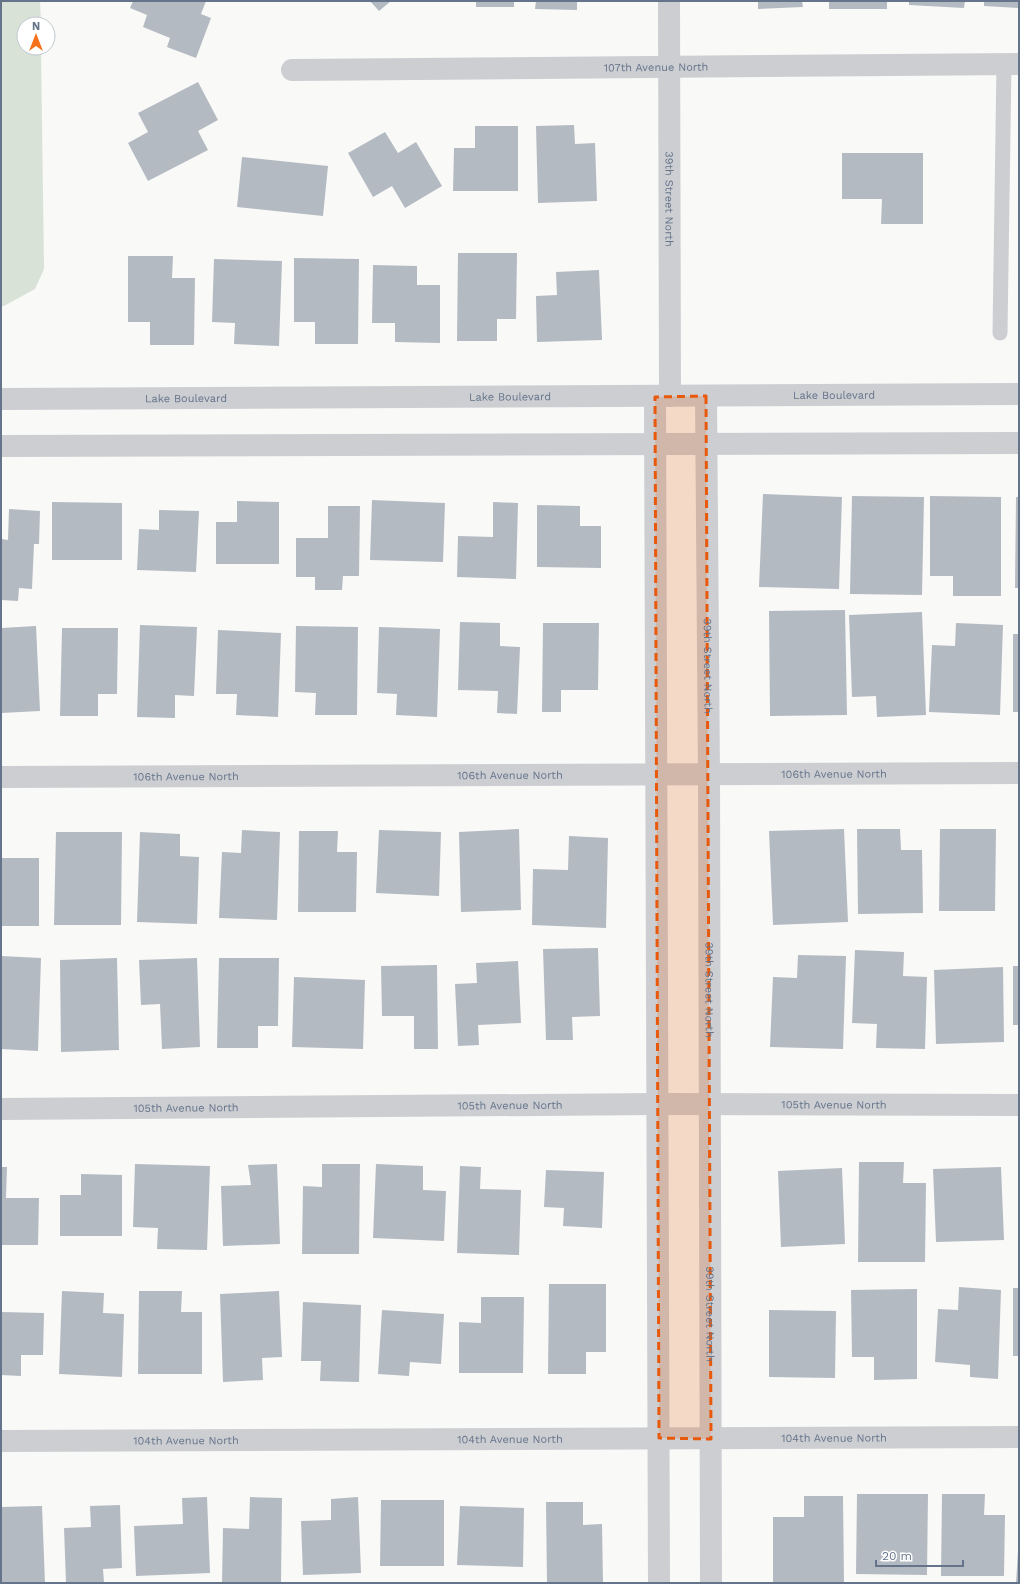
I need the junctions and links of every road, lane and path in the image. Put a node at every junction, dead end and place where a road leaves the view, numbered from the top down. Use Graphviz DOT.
graph roads {
  1 [pos="668,1"];
  2 [pos="1011,64"];
  3 [pos="669,67"];
  4 [pos="292,70"];
  5 [pos="1000,332"];
  6 [pos="1019,394"];
  7 [pos="706,396"];
  8 [pos="662,397"];
  9 [pos="1,399"];
  10 [pos="1019,443"];
  11 [pos="656,444"];
  12 [pos="706,444"];
  13 [pos="1,446"];
  14 [pos="1019,773"];
  15 [pos="657,774"];
  16 [pos="709,775"];
  17 [pos="1,777"];
  18 [pos="657,1104"];
  19 [pos="709,1104"];
  20 [pos="1019,1105"];
  21 [pos="1,1109"];
  22 [pos="659,1438"];
  23 [pos="1019,1438"];
  24 [pos="711,1439"];
  25 [pos="1,1441"];
  26 [pos="659,1583"];
  27 [pos="711,1583"];
  1 -- 3 [label="street, 39th Street North"];
  2 -- 3 [label="street, 107th Avenue North"];
  2 -- 5 [label="lane"];
  3 -- 4 [label="street, 107th Avenue North"];
  3 -- 8 [label="street, 39th Street North"];
  6 -- 7 [label="street, Lake Boulevard"];
  7 -- 8 [label="street, Lake Boulevard"];
  7 -- 12 [label="street, 39th Street North"];
  8 -- 9 [label="street, Lake Boulevard"];
  8 -- 11 [label="street, 39th Street North"];
  10 -- 12 [label="street"];
  11 -- 12 [label="street"];
  11 -- 13 [label="street"];
  11 -- 15 [label="street, 39th Street North"];
  12 -- 16 [label="street, 39th Street North"];
  14 -- 16 [label="street, 106th Avenue North"];
  15 -- 16 [label="street, 106th Avenue North"];
  15 -- 17 [label="street, 106th Avenue North"];
  15 -- 18 [label="street, 39th Street North"];
  16 -- 19 [label="street, 39th Street North"];
  18 -- 19 [label="street, 105th Avenue North"];
  18 -- 21 [label="street, 105th Avenue North"];
  18 -- 22 [label="street, 39th Street North"];
  19 -- 20 [label="street, 105th Avenue North"];
  19 -- 24 [label="street, 39th Street North"];
  22 -- 24 [label="street, 104th Avenue North"];
  22 -- 25 [label="street, 104th Avenue North"];
  22 -- 26 [label="street, 39th Street North"];
  23 -- 24 [label="street, 104th Avenue North"];
  24 -- 27 [label="street, 39th Street North"];
}
